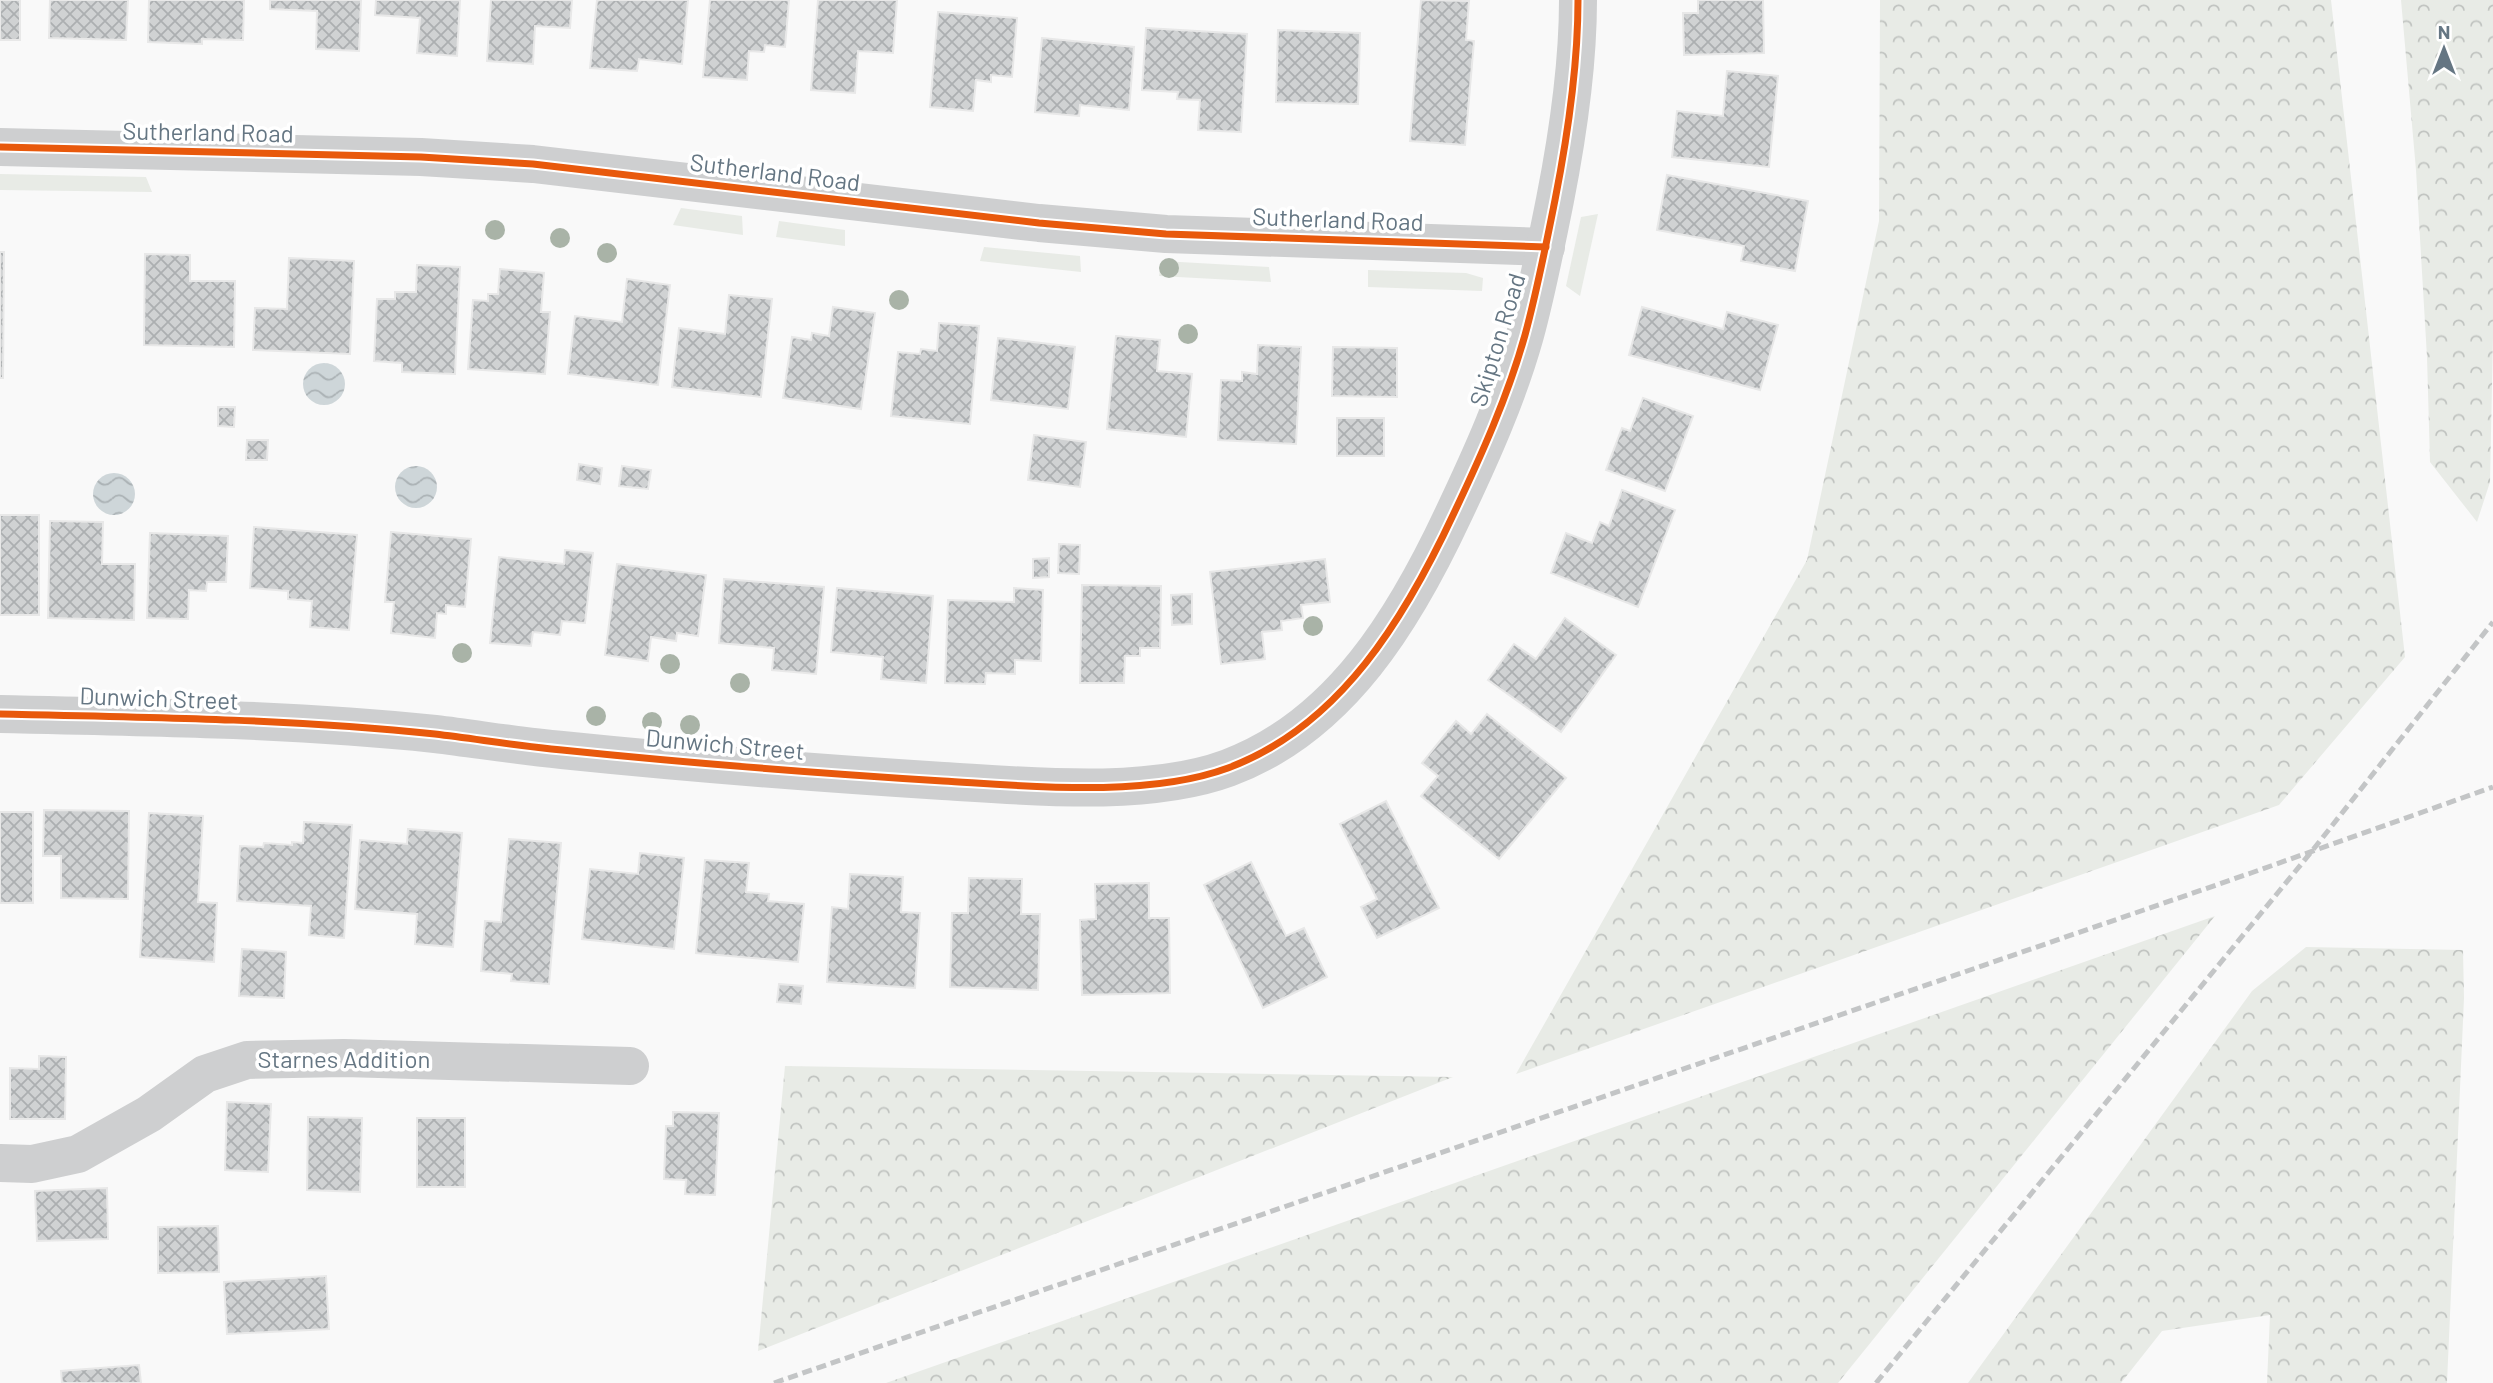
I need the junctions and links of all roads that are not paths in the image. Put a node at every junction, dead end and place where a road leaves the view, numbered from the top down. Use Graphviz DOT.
graph roads {
  1 [pos="1578,0"];
  2 [pos="0,146"];
  3 [pos="1546,247"];
  4 [pos="1392,628"];
  5 [pos="0,715"];
  6 [pos="630,1066"];
  7 [pos="0,1163"];
  1 -- 3 [label="street, Skipton Road"];
  2 -- 3 [label="street, Sutherland Road"];
  3 -- 4 [label="street, Skipton Road"];
  4 -- 5 [label="street, Dunwich Street"];
  6 -- 7 [label="street, Starnes Addition"];
}
